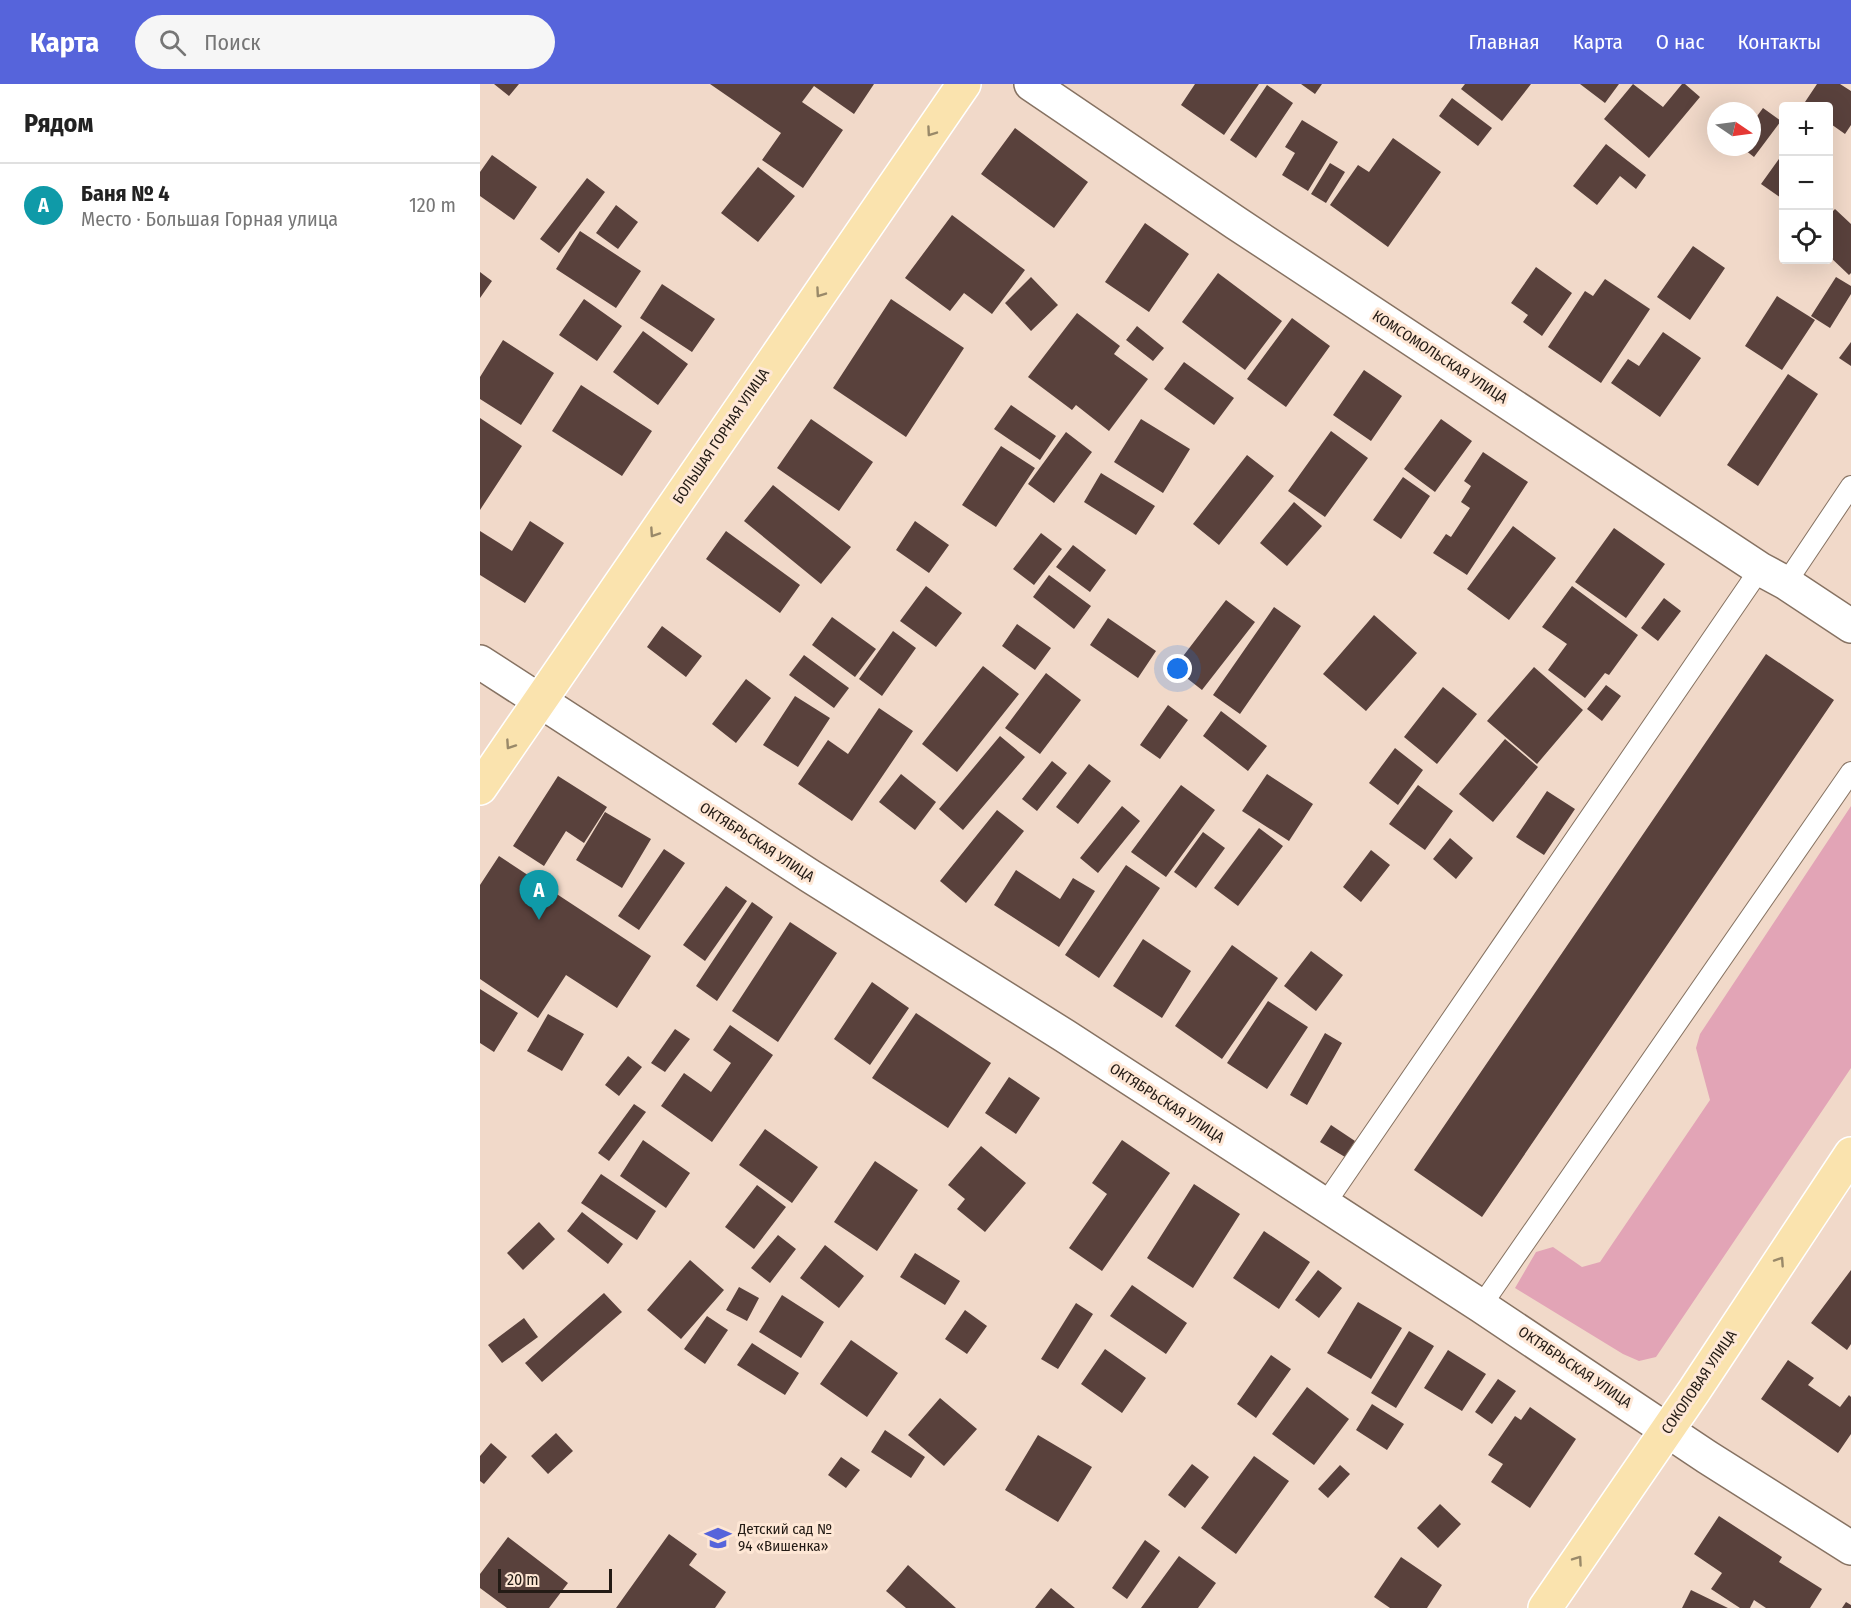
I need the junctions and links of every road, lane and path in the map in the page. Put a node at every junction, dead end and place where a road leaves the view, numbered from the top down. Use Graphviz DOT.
graph roads {
  1 [pos="964,84"];
  2 [pos="1031,84"];
  3 [pos="1851,486"];
  4 [pos="1773,576"];
  5 [pos="1851,626"];
  6 [pos="480,662"];
  7 [pos="539,702"];
  8 [pos="1851,772"];
  9 [pos="480,788"];
  10 [pos="1851,1154"];
  11 [pos="1325,1204"];
  12 [pos="1481,1306"];
  13 [pos="1667,1429"];
  14 [pos="1851,1548"];
  15 [pos="1545,1608"];
  1 -- 7 [label="main road, БОЛЬШАЯ ГОРНАЯ УЛИЦА, one-way"];
  2 -- 4 [label="street, КОМСОМОЛЬСКАЯ УЛИЦА"];
  3 -- 4 [label="lane"];
  4 -- 5 [label="street, КОМСОМОЛЬСКАЯ УЛИЦА"];
  4 -- 11 [label="lane"];
  6 -- 7 [label="street, ОКТЯБРЬСКАЯ УЛИЦА"];
  7 -- 9 [label="main road, БОЛЬШАЯ ГОРНАЯ УЛИЦА, one-way"];
  7 -- 11 [label="street, ОКТЯБРЬСКАЯ УЛИЦА"];
  8 -- 12 [label="lane"];
  13 -- 10 [label="main road, СОКОЛОВАЯ УЛИЦА, one-way"];
  11 -- 12 [label="street, ОКТЯБРЬСКАЯ УЛИЦА"];
  12 -- 13 [label="street, ОКТЯБРЬСКАЯ УЛИЦА"];
  13 -- 14 [label="street, ОКТЯБРЬСКАЯ УЛИЦА"];
  15 -- 13 [label="main road, СОКОЛОВАЯ УЛИЦА, one-way"];
}
